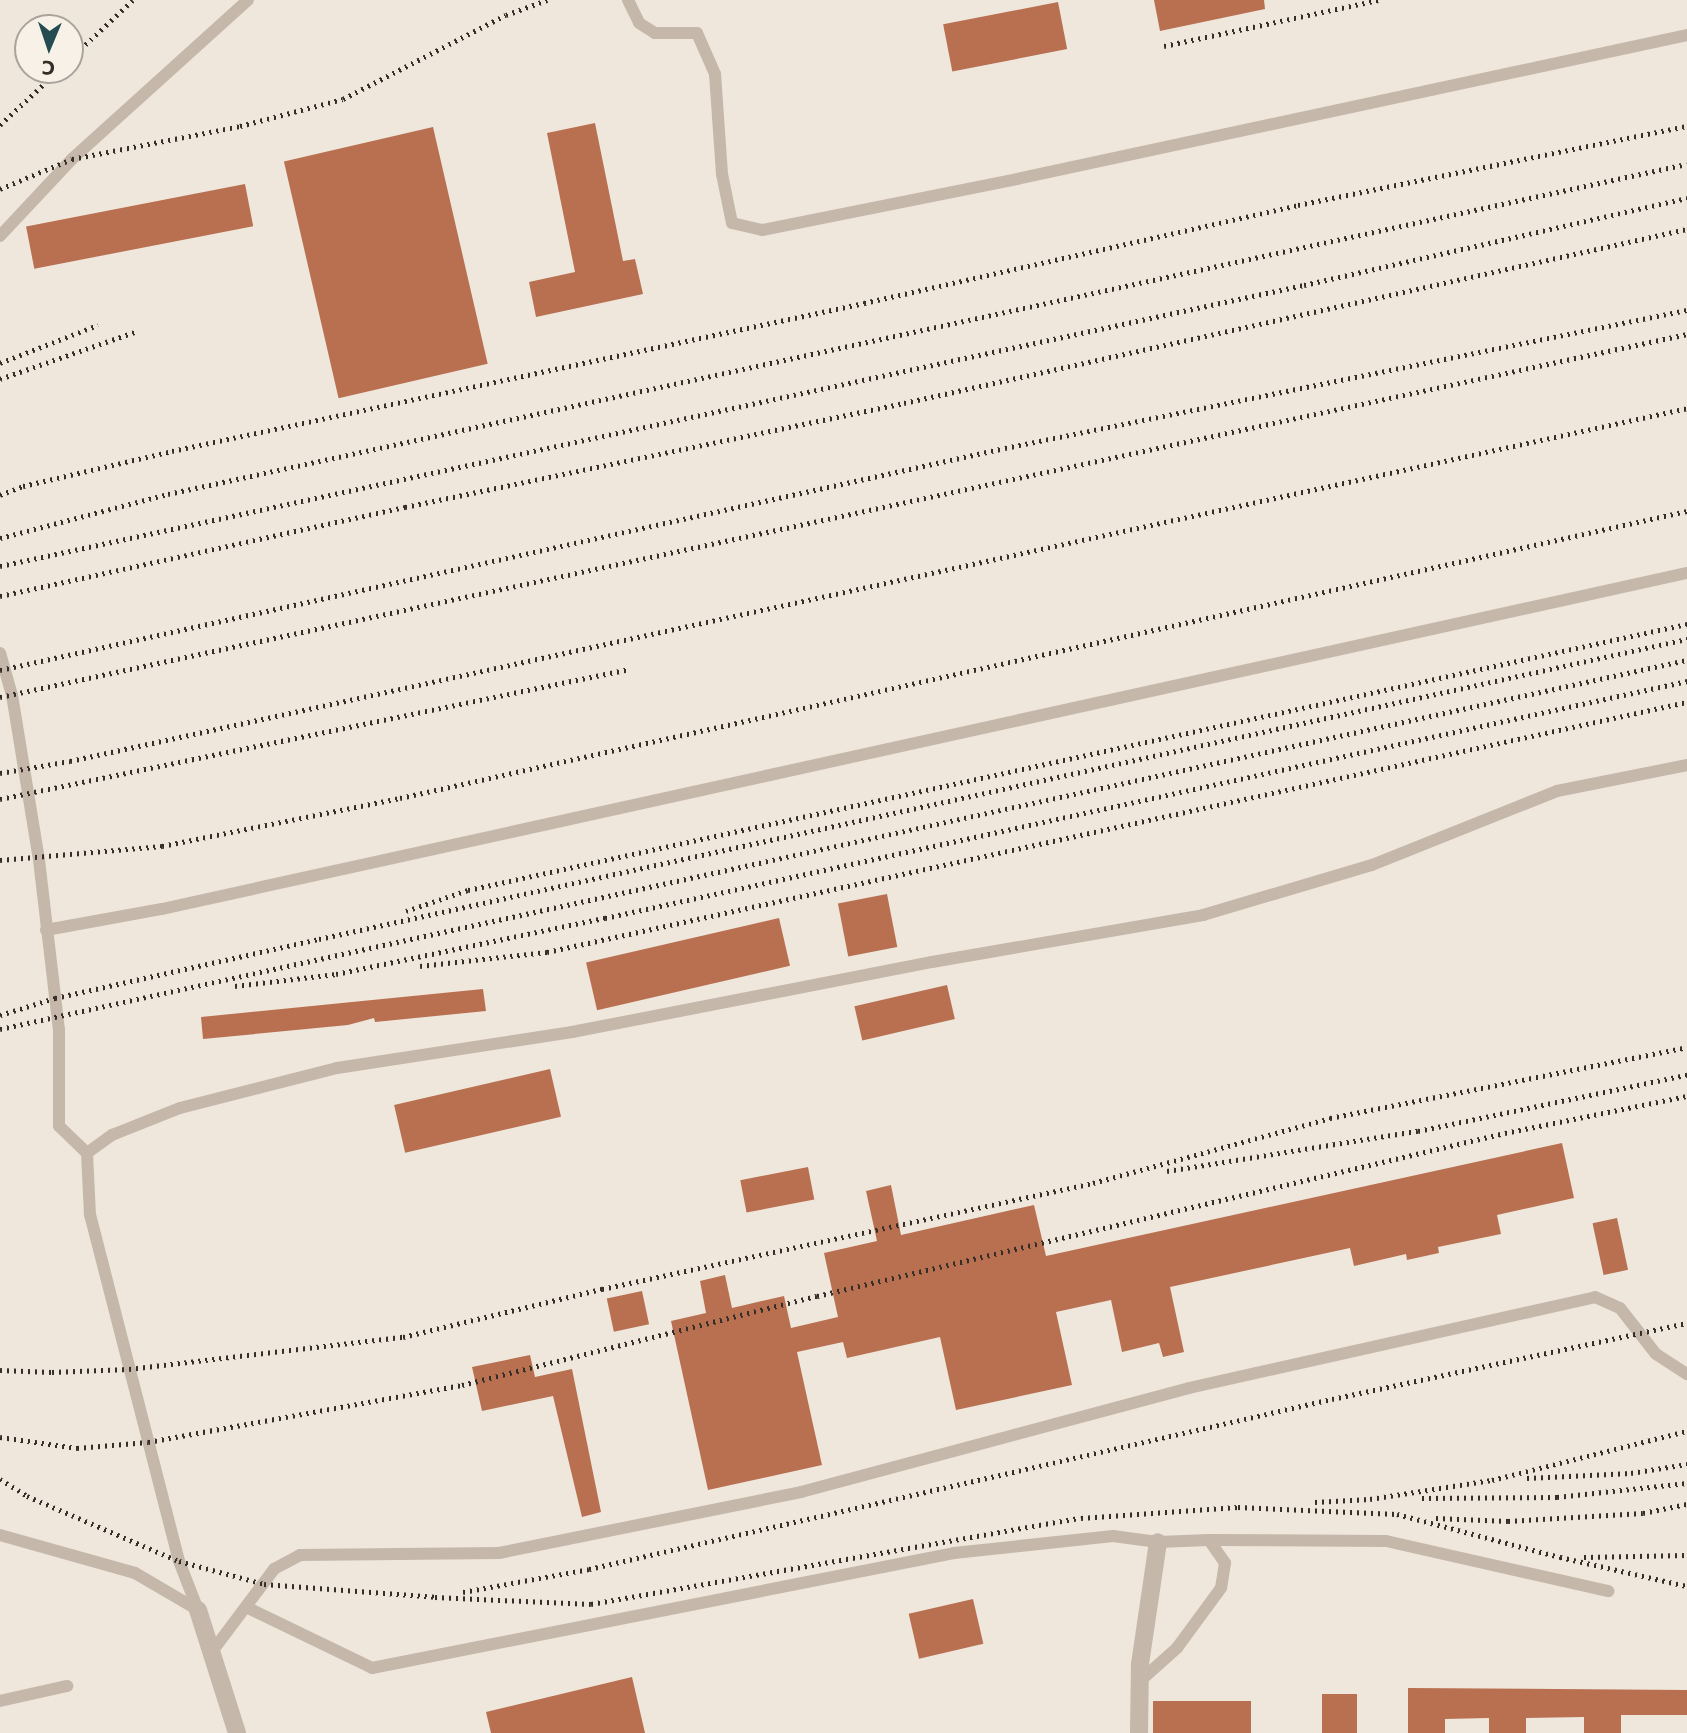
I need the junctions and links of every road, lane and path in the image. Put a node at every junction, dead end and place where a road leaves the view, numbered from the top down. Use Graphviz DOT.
graph roads {
  1 [pos="248,0"];
  2 [pos="628,0"];
  3 [pos="1687,35"];
  4 [pos="0,236"];
  5 [pos="1687,573"];
  6 [pos="0,653"];
  7 [pos="1687,765"];
  8 [pos="46,930"];
  9 [pos="87,1153"];
  10 [pos="1687,1374"];
  11 [pos="0,1535"];
  12 [pos="1209,1539"];
  13 [pos="1158,1542"];
  14 [pos="1608,1591"];
  15 [pos="246,1607"];
  16 [pos="198,1610"];
  17 [pos="212,1653"];
  18 [pos="1140,1681"];
  19 [pos="67,1686"];
  20 [pos="0,1701"];
  21 [pos="237,1733"];
  22 [pos="1139,1733"];
  1 -- 4 [label="lane"];
  2 -- 3 [label="lane"];
  5 -- 8 [label="lane"];
  6 -- 8 [label="lane"];
  7 -- 9 [label="lane"];
  8 -- 9 [label="lane"];
  9 -- 16 [label="lane"];
  10 -- 15 [label="lane"];
  11 -- 16 [label="lane"];
  12 -- 13 [label="lane"];
  12 -- 14 [label="lane"];
  12 -- 18 [label="lane"];
  13 -- 15 [label="lane"];
  13 -- 18 [label="street"];
  15 -- 17 [label="lane"];
  16 -- 17 [label="street"];
  17 -- 21 [label="street"];
  18 -- 22 [label="street"];
  19 -- 20 [label="lane"];
}
